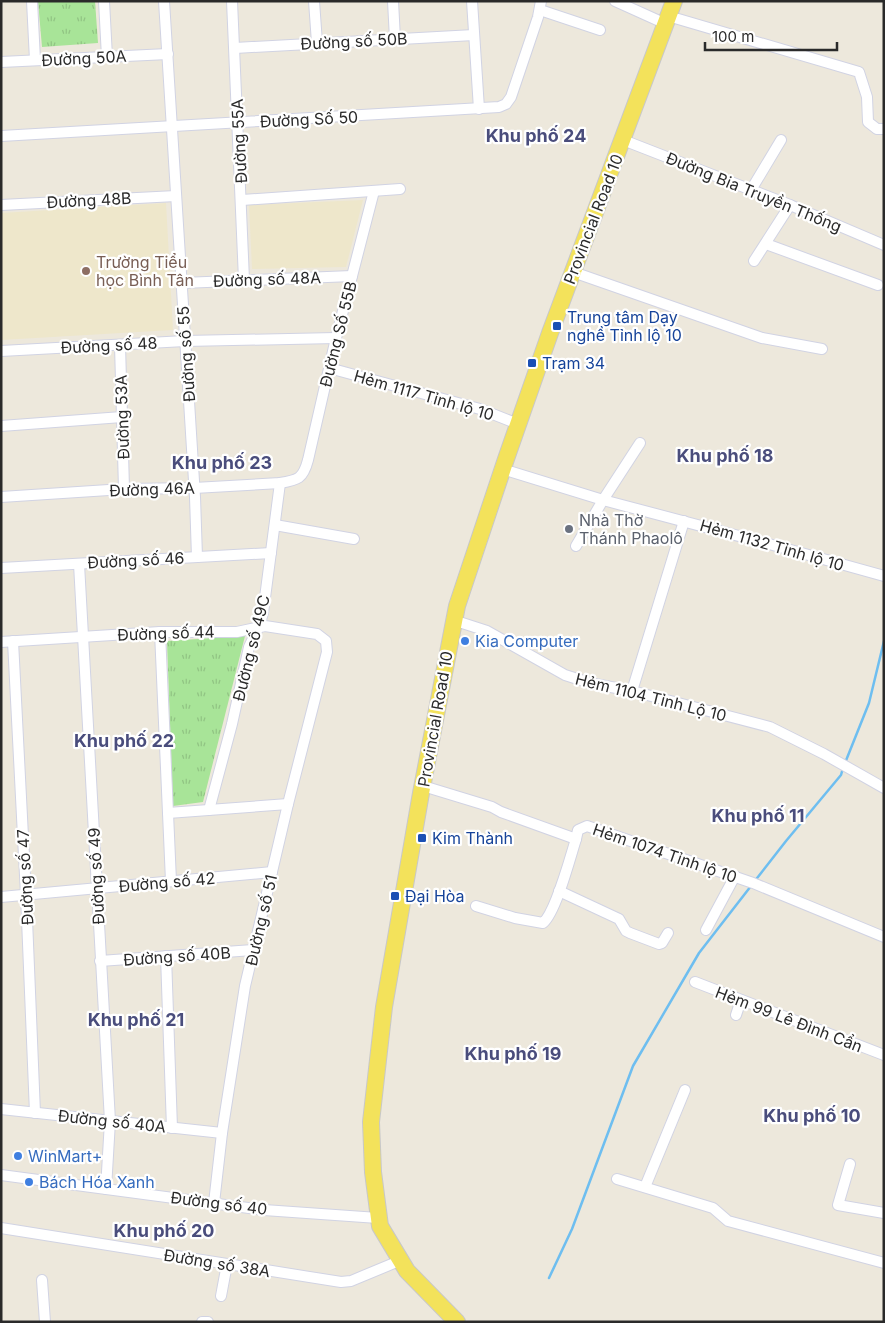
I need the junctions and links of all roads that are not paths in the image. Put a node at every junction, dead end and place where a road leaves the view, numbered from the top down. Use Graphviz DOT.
graph roads {
  1 [pos="32,1"];
  2 [pos="104,1"];
  3 [pos="164,1"];
  4 [pos="232,1"];
  5 [pos="314,1"];
  6 [pos="393,1"];
  7 [pos="472,1"];
  8 [pos="615,1"];
  9 [pos="541,6"];
  10 [pos="669,14"];
  11 [pos="600,30"];
  12 [pos="474,35"];
  13 [pos="395,39"];
  14 [pos="317,43"];
  15 [pos="235,48"];
  16 [pos="168,54"];
  17 [pos="107,57"];
  18 [pos="36,60"];
  19 [pos="1,62"];
  20 [pos="479,109"];
  21 [pos="239,123"];
  22 [pos="172,127"];
  23 [pos="884,129"];
  24 [pos="1,136"];
  25 [pos="623,140"];
  26 [pos="781,140"];
  27 [pos="400,189"];
  28 [pos="751,190"];
  29 [pos="374,191"];
  30 [pos="176,196"];
  31 [pos="242,200"];
  32 [pos="1,205"];
  33 [pos="790,205"];
  34 [pos="882,241"];
  35 [pos="766,244"];
  36 [pos="754,261"];
  37 [pos="573,272"];
  38 [pos="352,276"];
  39 [pos="244,280"];
  40 [pos="182,283"];
  41 [pos="878,285"];
  42 [pos="336,338"];
  43 [pos="185,341"];
  44 [pos="120,345"];
  45 [pos="822,349"];
  46 [pos="1,351"];
  47 [pos="329,368"];
  48 [pos="122,417"];
  49 [pos="518,424"];
  50 [pos="1,426"];
  51 [pos="640,444"];
  52 [pos="502,469"];
  53 [pos="302,476"];
  54 [pos="280,483"];
  55 [pos="194,488"];
  56 [pos="124,489"];
  57 [pos="1,497"];
  58 [pos="603,500"];
  59 [pos="684,521"];
  60 [pos="275,525"];
  61 [pos="354,539"];
  62 [pos="576,546"];
  63 [pos="271,553"];
  64 [pos="197,557"];
  65 [pos="79,564"];
  66 [pos="1,568"];
  67 [pos="884,576"];
  68 [pos="453,620"];
  69 [pos="259,626"];
  70 [pos="160,632"];
  71 [pos="82,637"];
  72 [pos="13,641"];
  73 [pos="326,641"];
  74 [pos="1,642"];
  75 [pos="632,691"];
  76 [pos="423,786"];
  77 [pos="884,788"];
  78 [pos="288,804"];
  79 [pos="209,810"];
  80 [pos="168,813"];
  81 [pos="576,839"];
  82 [pos="272,872"];
  83 [pos="740,878"];
  84 [pos="171,881"];
  85 [pos="96,888"];
  86 [pos="560,891"];
  87 [pos="26,895"];
  88 [pos="1,897"];
  89 [pos="476,906"];
  90 [pos="706,930"];
  91 [pos="668,933"];
  92 [pos="884,937"];
  93 [pos="253,950"];
  94 [pos="166,956"];
  95 [pos="100,961"];
  96 [pos="694,982"];
  97 [pos="741,1000"];
  98 [pos="736,1015"];
  99 [pos="884,1055"];
  100 [pos="685,1090"];
  101 [pos="1,1109"];
  102 [pos="35,1113"];
  103 [pos="110,1121"];
  104 [pos="172,1128"];
  105 [pos="222,1134"];
  106 [pos="850,1164"];
  107 [pos="1,1174"];
  108 [pos="617,1179"];
  109 [pos="645,1187"];
  110 [pos="106,1189"];
  111 [pos="214,1203"];
  112 [pos="884,1213"];
  113 [pos="378,1218"];
  114 [pos="1,1228"];
  115 [pos="399,1261"];
  116 [pos="884,1263"];
  117 [pos="227,1264"];
  118 [pos="42,1280"];
  119 [pos="221,1296"];
  120 [pos="45,1322"];
  121 [pos="202,1322"];
  122 [pos="208,1322"];
  123 [pos="458,1322"];
  1 -- 18 [label="street"];
  2 -- 17 [label="street"];
  3 -- 16 [label="street, Đường số 55"];
  4 -- 15 [label="street, Đường 55A"];
  5 -- 14 [label="street"];
  6 -- 13 [label="street"];
  7 -- 12 [label="street"];
  8 -- 10 [label="street"];
  9 -- 11 [label="street"];
  9 -- 20 [label="street, Đường Số 50"];
  10 -- 23 [label="street"];
  10 -- 25 [label="main road, Provincial Road 10"];
  12 -- 13 [label="street, Đường số 50B"];
  12 -- 20 [label="street"];
  13 -- 14 [label="street, Đường số 50B"];
  14 -- 15 [label="street, Đường số 50B"];
  15 -- 21 [label="street, Đường 55A"];
  16 -- 17 [label="street, Đường 50A"];
  16 -- 22 [label="street, Đường số 55"];
  17 -- 18 [label="street, Đường 50A"];
  18 -- 19 [label="street, Đường 50A"];
  20 -- 21 [label="street, Đường Số 50"];
  21 -- 22 [label="street, Đường Số 50"];
  21 -- 31 [label="street, Đường 55A"];
  22 -- 24 [label="street, Đường Số 50"];
  22 -- 30 [label="street, Đường số 55"];
  25 -- 28 [label="street, Đường Bia Truyền Thống"];
  25 -- 37 [label="main road, Provincial Road 10"];
  26 -- 28 [label="street"];
  27 -- 29 [label="street"];
  28 -- 33 [label="street, Đường Bia Truyền Thống"];
  29 -- 31 [label="street"];
  29 -- 38 [label="street, Đường Số 55B"];
  30 -- 32 [label="street, Đường 48B"];
  30 -- 40 [label="street, Đường số 55"];
  31 -- 39 [label="street, Đường 55A"];
  33 -- 34 [label="street, Đường Bia Truyền Thống"];
  33 -- 35 [label="street"];
  35 -- 36 [label="street"];
  35 -- 41 [label="street"];
  37 -- 45 [label="street"];
  37 -- 49 [label="main road, Provincial Road 10"];
  38 -- 39 [label="street, Đường số 48A"];
  38 -- 42 [label="street, Đường Số 55B"];
  39 -- 40 [label="street, Đường số 48A"];
  40 -- 43 [label="street, Đường số 55"];
  42 -- 43 [label="street, Đường số 48"];
  42 -- 47 [label="street, Đường Số 55B"];
  43 -- 44 [label="street, Đường số 48"];
  43 -- 55 [label="street, Đường số 55"];
  44 -- 46 [label="street, Đường số 48"];
  44 -- 48 [label="street, Đường 53A"];
  47 -- 49 [label="street, Hẻm 1117 Tỉnh lộ 10"];
  47 -- 53 [label="street, Đường Số 55B"];
  48 -- 50 [label="street"];
  48 -- 56 [label="street, Đường 53A"];
  49 -- 52 [label="main road, Provincial Road 10"];
  51 -- 58 [label="street"];
  52 -- 58 [label="street, Hẻm 1132 Tỉnh lộ 10"];
  52 -- 68 [label="main road, Provincial Road 10"];
  53 -- 54 [label="street, Đường 46A"];
  54 -- 55 [label="street, Đường 46A"];
  54 -- 60 [label="street, Đường số 49C"];
  55 -- 56 [label="street, Đường 46A"];
  55 -- 64 [label="street, Đường số 55"];
  56 -- 57 [label="street, Đường 46A"];
  58 -- 59 [label="street, Hẻm 1132 Tỉnh lộ 10"];
  58 -- 62 [label="street"];
  59 -- 67 [label="street, Hẻm 1132 Tỉnh lộ 10"];
  59 -- 75 [label="street"];
  60 -- 61 [label="street"];
  60 -- 63 [label="street, Đường số 49C"];
  63 -- 64 [label="street, Đường số 46"];
  63 -- 69 [label="street, Đường số 49C"];
  64 -- 65 [label="street, Đường số 46"];
  65 -- 66 [label="street, Đường số 46"];
  65 -- 71 [label="street, Đường số 49"];
  68 -- 75 [label="street, Hẻm 1104 Tỉnh Lộ 10"];
  68 -- 76 [label="main road, Provincial Road 10"];
  69 -- 70 [label="street, Đường số 44"];
  69 -- 73 [label="street, Đường số 44"];
  69 -- 79 [label="street, Đường số 49C"];
  70 -- 71 [label="street, Đường số 44"];
  70 -- 80 [label="street"];
  71 -- 72 [label="street, Đường số 44"];
  71 -- 85 [label="street, Đường số 49"];
  72 -- 74 [label="street, Đường số 44"];
  72 -- 87 [label="street, Đường số 47"];
  73 -- 78 [label="street, Đường số 51"];
  75 -- 77 [label="street, Hẻm 1104 Tỉnh Lộ 10"];
  76 -- 81 [label="street, Hẻm 1074 Tỉnh lộ 10"];
  76 -- 113 [label="main road, Provincial Road 10"];
  78 -- 79 [label="street"];
  78 -- 82 [label="street, Đường số 51"];
  79 -- 80 [label="street"];
  80 -- 84 [label="street"];
  81 -- 83 [label="street, Hẻm 1074 Tỉnh lộ 10"];
  81 -- 86 [label="street"];
  82 -- 84 [label="street, Đường số 42"];
  82 -- 93 [label="street, Đường số 51"];
  83 -- 90 [label="street"];
  83 -- 92 [label="street"];
  84 -- 85 [label="street, Đường số 42"];
  85 -- 87 [label="street, Đường số 42"];
  85 -- 95 [label="street, Đường số 49"];
  86 -- 89 [label="street"];
  86 -- 91 [label="street"];
  87 -- 88 [label="street, Đường số 42"];
  87 -- 102 [label="street, Đường số 47"];
  93 -- 94 [label="street, Đường số 40B"];
  93 -- 105 [label="street, Đường số 51"];
  94 -- 95 [label="street, Đường số 40B"];
  94 -- 104 [label="street"];
  95 -- 103 [label="street, Đường số 49"];
  96 -- 97 [label="street, Hẻm 99 Lê Đình Cẩn"];
  97 -- 98 [label="street"];
  97 -- 99 [label="street, Hẻm 99 Lê Đình Cẩn"];
  100 -- 109 [label="street"];
  101 -- 102 [label="street, Đường số 40A"];
  102 -- 103 [label="street, Đường số 40A"];
  103 -- 104 [label="street, Đường số 40A"];
  103 -- 110 [label="street, Đường số 49"];
  104 -- 105 [label="street, Đường số 40A"];
  105 -- 111 [label="street, Đường số 51"];
  106 -- 112 [label="street"];
  107 -- 110 [label="street, Đường số 40"];
  108 -- 109 [label="street"];
  109 -- 116 [label="street"];
  110 -- 111 [label="street, Đường số 40"];
  111 -- 113 [label="street, Đường số 40"];
  113 -- 115 [label="main road, Provincial Road 10"];
  114 -- 117 [label="street, Đường số 38A"];
  115 -- 117 [label="street, Đường số 38A"];
  115 -- 123 [label="main road, Provincial Road 10"];
  117 -- 119 [label="street"];
  118 -- 120 [label="street"];
  121 -- 122 [label="street"];
}
